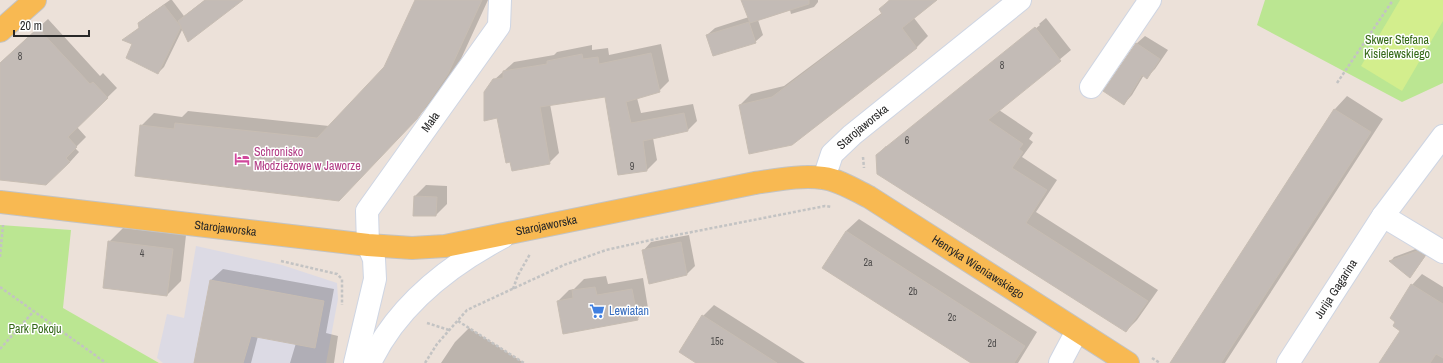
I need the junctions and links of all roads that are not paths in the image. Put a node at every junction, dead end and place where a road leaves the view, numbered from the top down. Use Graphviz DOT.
graph roads {
  1 [pos="36,0"];
  2 [pos="500,0"];
  3 [pos="1020,0"];
  4 [pos="1150,0"];
  5 [pos="0,31"];
  6 [pos="1091,87"];
  7 [pos="1443,136"];
  8 [pos="824,178"];
  9 [pos="2,211"];
  10 [pos="1383,216"];
  11 [pos="509,233"];
  12 [pos="368,245"];
  13 [pos="1443,252"];
  14 [pos="1077,331"];
  15 [pos="355,363"];
  16 [pos="370,363"];
  17 [pos="1060,363"];
  18 [pos="1128,363"];
  19 [pos="1288,363"];
  1 -- 5 [label="main road"];
  2 -- 12 [label="street, Mała"];
  3 -- 8 [label="street, Starojaworska"];
  4 -- 6 [label="street"];
  7 -- 10 [label="street, Jurija Gagarina"];
  8 -- 11 [label="main road, Starojaworska"];
  8 -- 14 [label="main road, Henryka Wieniawskiego"];
  9 -- 12 [label="main road, Starojaworska"];
  10 -- 13 [label="street"];
  10 -- 19 [label="street, Jurija Gagarina"];
  11 -- 12 [label="main road, Starojaworska"];
  11 -- 16 [label="street"];
  12 -- 15 [label="street, Mała"];
  14 -- 17 [label="street"];
  14 -- 18 [label="main road, Henryka Wieniawskiego"];
}
